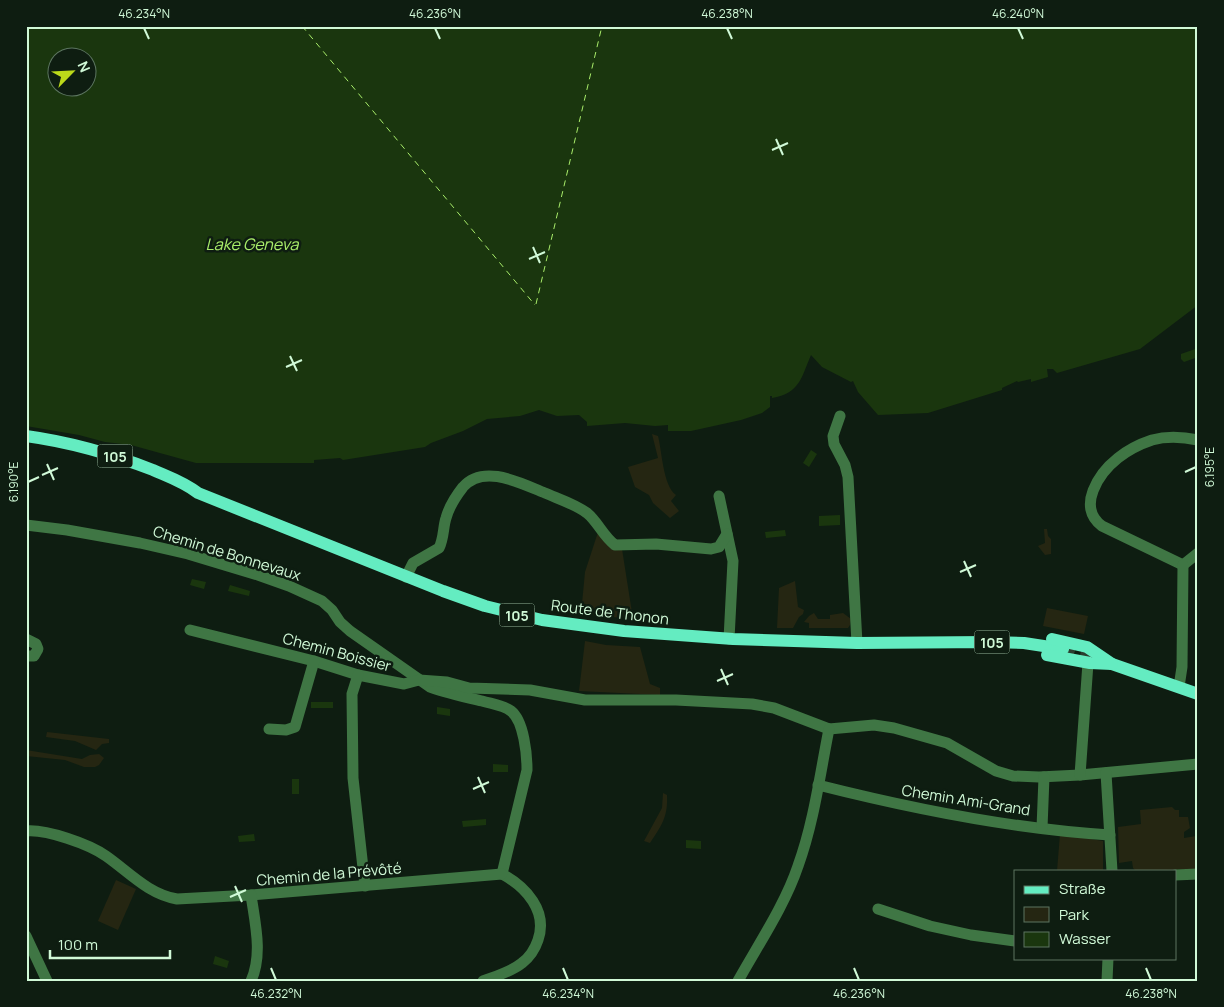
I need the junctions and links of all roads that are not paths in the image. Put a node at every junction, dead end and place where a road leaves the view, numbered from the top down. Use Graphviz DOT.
graph roads {
  1 [pos="840,416"];
  2 [pos="26,436"];
  3 [pos="1198,440"];
  4 [pos="26,444"];
  5 [pos="198,492"];
  6 [pos="719,496"];
  7 [pos="26,525"];
  8 [pos="727,534"];
  9 [pos="1198,553"];
  10 [pos="1183,565"];
  11 [pos="406,577"];
  12 [pos="190,630"];
  13 [pos="26,639"];
  14 [pos="729,639"];
  15 [pos="921,642"];
  16 [pos="857,643"];
  17 [pos="1090,648"];
  18 [pos="1063,649"];
  19 [pos="26,656"];
  20 [pos="314,661"];
  21 [pos="1088,663"];
  22 [pos="1112,664"];
  23 [pos="358,674"];
  24 [pos="419,680"];
  25 [pos="1179,687"];
  26 [pos="1198,694"];
  27 [pos="270,729"];
  28 [pos="829,729"];
  29 [pos="1198,764"];
  30 [pos="1106,773"];
  31 [pos="1080,775"];
  32 [pos="1044,777"];
  33 [pos="818,785"];
  34 [pos="1042,828"];
  35 [pos="26,831"];
  36 [pos="1110,835"];
  37 [pos="1112,870"];
  38 [pos="502,874"];
  39 [pos="1198,874"];
  40 [pos="1176,875"];
  41 [pos="365,886"];
  42 [pos="251,895"];
  43 [pos="878,909"];
  44 [pos="26,936"];
  45 [pos="1014,941"];
  46 [pos="1108,960"];
  47 [pos="46,981"];
  48 [pos="251,981"];
  49 [pos="483,981"];
  50 [pos="738,981"];
  51 [pos="1107,981"];
  1 -- 16 [label="street"];
  2 -- 5 [label="main road, Route de Thonon / 105"];
  3 -- 10 [label="street"];
  4 -- 5 [label="main road, Route de Thonon / 105"];
  5 -- 11 [label="main road, Route de Thonon / 105"];
  6 -- 8 [label="street"];
  7 -- 24 [label="street, Chemin de Bonnevaux"];
  8 -- 11 [label="street"];
  8 -- 14 [label="street"];
  9 -- 10 [label="street"];
  10 -- 25 [label="street"];
  11 -- 14 [label="main road, Route de Thonon / 105"];
  12 -- 20 [label="street, Chemin Boissier"];
  13 -- 19 [label="street"];
  14 -- 16 [label="main road, Route de Thonon / 105"];
  15 -- 16 [label="main road, Route de Thonon / 105"];
  15 -- 17 [label="main road, Route de Thonon / 105"];
  15 -- 18 [label="main road, 105"];
  15 -- 21 [label="main road, Route de Thonon / 105"];
  17 -- 21 [label="main road"];
  17 -- 22 [label="main road, Route de Thonon / 105"];
  20 -- 23 [label="street, Chemin Boissier"];
  20 -- 27 [label="street"];
  21 -- 22 [label="main road, Route de Thonon / 105"];
  21 -- 31 [label="street"];
  22 -- 25 [label="main road, Route de Thonon / 105"];
  23 -- 24 [label="street, Chemin Boissier"];
  23 -- 41 [label="street"];
  24 -- 28 [label="street, Chemin Boissier"];
  24 -- 38 [label="street"];
  25 -- 26 [label="main road, Route de Thonon / 105"];
  28 -- 32 [label="street"];
  28 -- 33 [label="street"];
  29 -- 30 [label="street"];
  30 -- 31 [label="street"];
  30 -- 36 [label="street"];
  31 -- 32 [label="street"];
  32 -- 34 [label="street"];
  33 -- 34 [label="street, Chemin Ami-Grand"];
  33 -- 50 [label="street"];
  34 -- 36 [label="street, Chemin Ami-Grand"];
  35 -- 42 [label="street, Chemin de la Prévôté"];
  36 -- 37 [label="street"];
  38 -- 41 [label="street, Chemin de la Prévôté"];
  38 -- 49 [label="street"];
  39 -- 40 [label="street"];
  41 -- 42 [label="street, Chemin de la Prévôté"];
  42 -- 48 [label="street"];
  43 -- 45 [label="street"];
  44 -- 47 [label="street"];
  46 -- 51 [label="street"];
}
